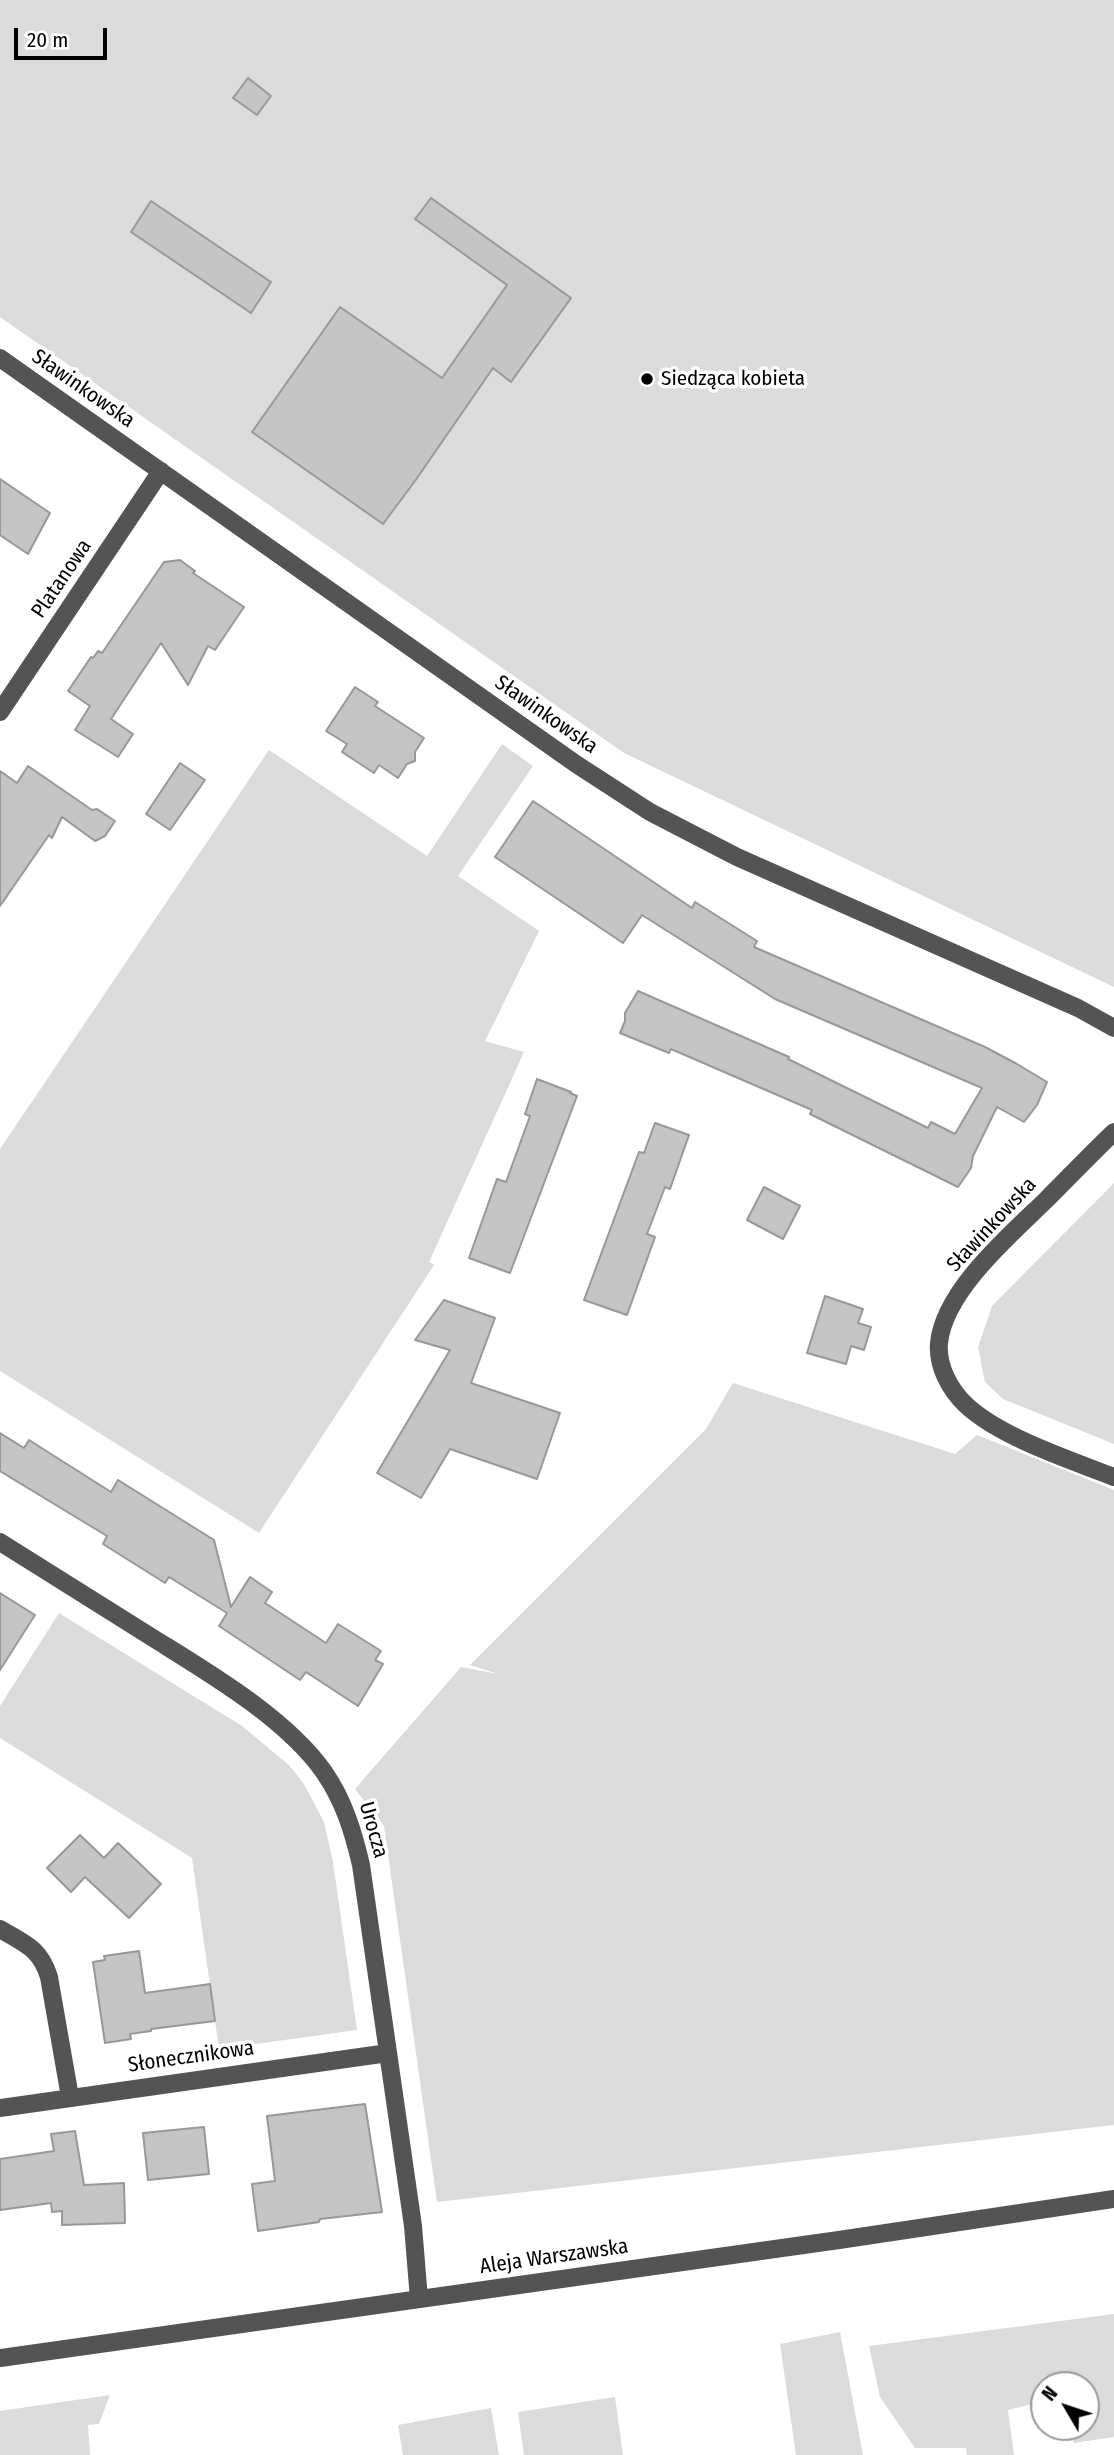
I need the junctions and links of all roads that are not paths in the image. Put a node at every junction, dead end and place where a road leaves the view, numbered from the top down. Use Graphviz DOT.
graph roads {
  1 [pos="0,358"];
  2 [pos="161,471"];
  3 [pos="0,712"];
  4 [pos="1114,1028"];
  5 [pos="1114,1132"];
  6 [pos="1114,1478"];
  7 [pos="0,1542"];
  8 [pos="0,1929"];
  9 [pos="388,2053"];
  10 [pos="70,2098"];
  11 [pos="0,2108"];
  12 [pos="1114,2199"];
  13 [pos="419,2299"];
  14 [pos="0,2358"];
  1 -- 2 [label="street, Sławinkowska"];
  2 -- 3 [label="street, Platanowa"];
  2 -- 4 [label="street, Sławinkowska"];
  5 -- 6 [label="street, Sławinkowska"];
  7 -- 9 [label="street, Urocza"];
  8 -- 10 [label="street"];
  9 -- 10 [label="street, Słonecznikowa"];
  9 -- 13 [label="street, Urocza"];
  10 -- 11 [label="street, Słonecznikowa"];
  12 -- 13 [label="street, Aleja Warszawska"];
  13 -- 14 [label="street, Aleja Warszawska"];
}
